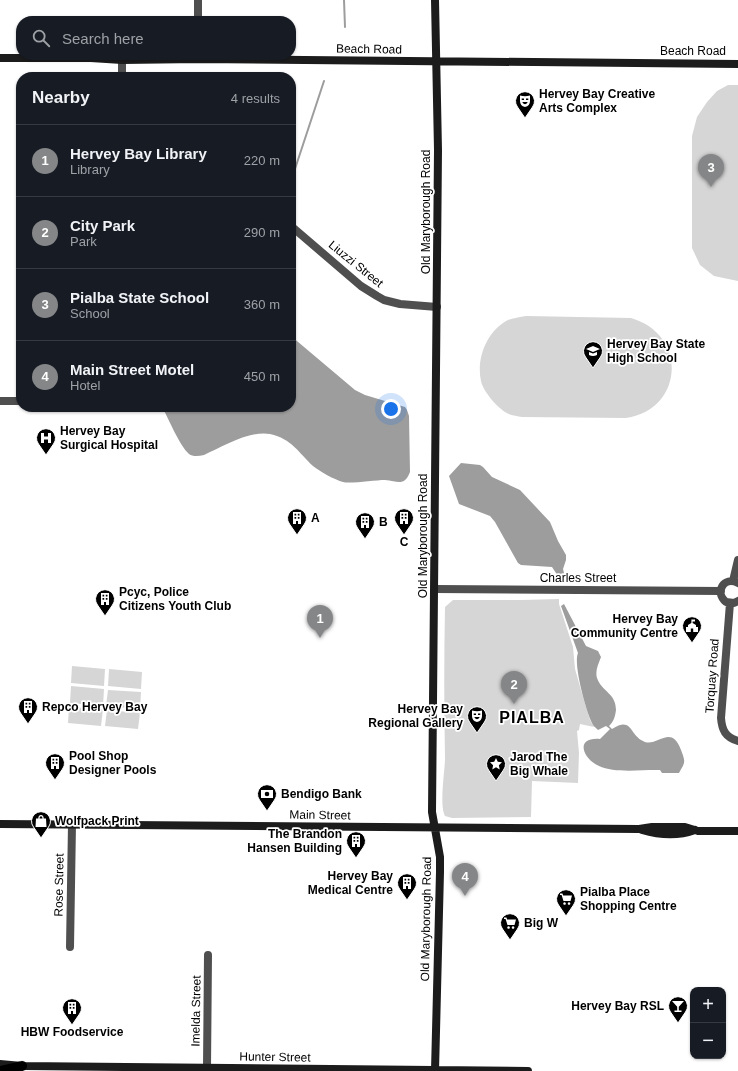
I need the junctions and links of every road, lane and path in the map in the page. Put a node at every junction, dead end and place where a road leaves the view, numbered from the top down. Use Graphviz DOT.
graph roads {
  1 [pos="198,0"];
  2 [pos="435,0"];
  3 [pos="198,16"];
  4 [pos="0,58"];
  5 [pos="16,58"];
  6 [pos="296,59"];
  7 [pos="122,60"];
  8 [pos="437,61"];
  9 [pos="738,64"];
  10 [pos="122,72"];
  11 [pos="296,230"];
  12 [pos="437,307"];
  13 [pos="16,400"];
  14 [pos="0,401"];
  15 [pos="738,560"];
  16 [pos="736,582"];
  17 [pos="435,589"];
  18 [pos="720,591"];
  19 [pos="734,602"];
  20 [pos="738,741"];
  21 [pos="0,824"];
  22 [pos="72,824"];
  23 [pos="434,828"];
  24 [pos="738,831"];
  25 [pos="70,947"];
  26 [pos="208,955"];
  27 [pos="0,1064"];
  28 [pos="22,1066"];
  29 [pos="207,1068"];
  30 [pos="1,1070"];
  31 [pos="435,1071"];
  32 [pos="528,1071"];
  1 -- 3 [label="street"];
  2 -- 8 [label="street, Old Maryborough Road"];
  4 -- 5 [label="street, Beach Road"];
  6 -- 8 [label="street, Beach Road"];
  7 -- 10 [label="street"];
  8 -- 9 [label="street, Beach Road"];
  8 -- 12 [label="street, Old Maryborough Road"];
  11 -- 12 [label="street, Liuzzi Street"];
  12 -- 17 [label="street, Old Maryborough Road"];
  13 -- 14 [label="street"];
  15 -- 16 [label="street"];
  16 -- 18 [label="street"];
  17 -- 18 [label="street, Charles Street"];
  17 -- 23 [label="street, Old Maryborough Road"];
  18 -- 19 [label="street"];
  19 -- 20 [label="street, Torquay Road"];
  21 -- 22 [label="street, Main Street"];
  22 -- 23 [label="street, Main Street"];
  22 -- 25 [label="street, Rose Street"];
  23 -- 24 [label="street, Main Street"];
  23 -- 31 [label="street, Old Maryborough Road"];
  26 -- 29 [label="street, Imelda Street"];
  27 -- 28 [label="street, Hunter Street"];
  28 -- 29 [label="street, Hunter Street"];
  28 -- 30 [label="main road"];
  29 -- 31 [label="street, Hunter Street"];
  31 -- 32 [label="street, Hunter Street"];
}
